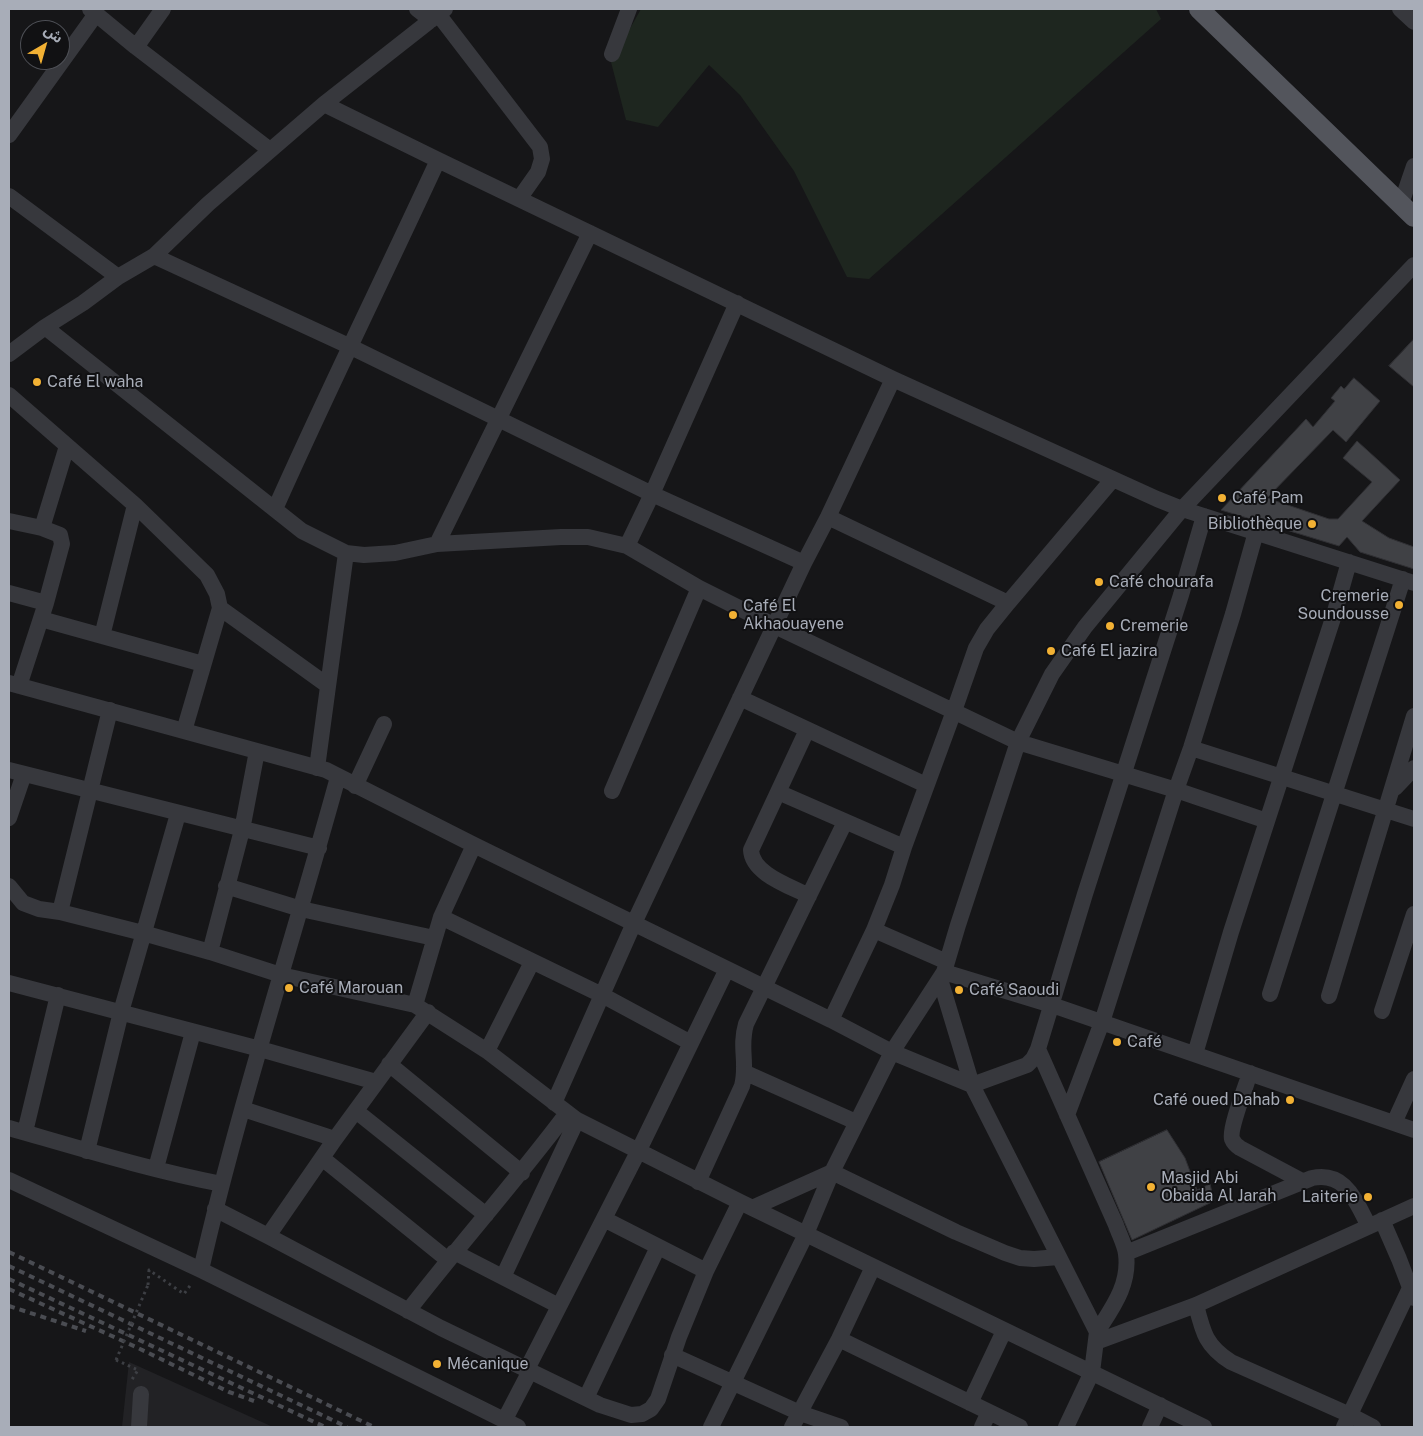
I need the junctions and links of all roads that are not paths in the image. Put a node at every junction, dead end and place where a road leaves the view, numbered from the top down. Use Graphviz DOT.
graph roads {
  1 [pos="163,9"];
  2 [pos="417,9"];
  3 [pos="629,9"];
  4 [pos="1200,9"];
  5 [pos="1400,9"];
  6 [pos="93,12"];
  7 [pos="438,14"];
  8 [pos="1414,22"];
  9 [pos="136,48"];
  10 [pos="612,54"];
  11 [pos="324,104"];
  12 [pos="9,135"];
  13 [pos="270,150"];
  14 [pos="438,160"];
  15 [pos="1414,166"];
  16 [pos="9,196"];
  17 [pos="519,199"];
  18 [pos="1408,210"];
  19 [pos="590,233"];
  20 [pos="154,256"];
  21 [pos="1414,265"];
  22 [pos="118,277"];
  23 [pos="737,304"];
  24 [pos="45,327"];
  25 [pos="351,347"];
  26 [pos="9,354"];
  27 [pos="892,379"];
  28 [pos="9,395"];
  29 [pos="498,418"];
  30 [pos="67,446"];
  31 [pos="1113,479"];
  32 [pos="652,494"];
  33 [pos="135,505"];
  34 [pos="275,509"];
  35 [pos="1182,509"];
  36 [pos="1204,516"];
  37 [pos="828,517"];
  38 [pos="9,521"];
  39 [pos="42,528"];
  40 [pos="1256,532"];
  41 [pos="437,544"];
  42 [pos="627,546"];
  43 [pos="346,553"];
  44 [pos="1349,562"];
  45 [pos="804,563"];
  46 [pos="1409,581"];
  47 [pos="699,588"];
  48 [pos="9,592"];
  49 [pos="46,603"];
  50 [pos="1008,604"];
  51 [pos="220,608"];
  52 [pos="41,619"];
  53 [pos="775,626"];
  54 [pos="102,636"];
  55 [pos="203,664"];
  56 [pos="14,684"];
  57 [pos="327,685"];
  58 [pos="740,698"];
  59 [pos="110,710"];
  60 [pos="954,711"];
  61 [pos="1414,716"];
  62 [pos="384,724"];
  63 [pos="807,730"];
  64 [pos="184,732"];
  65 [pos="1018,742"];
  66 [pos="1191,748"];
  67 [pos="258,751"];
  68 [pos="317,768"];
  69 [pos="1414,768"];
  70 [pos="16,772"];
  71 [pos="1124,774"];
  72 [pos="338,777"];
  73 [pos="1281,777"];
  74 [pos="926,785"];
  75 [pos="355,786"];
  76 [pos="1176,790"];
  77 [pos="90,791"];
  78 [pos="612,791"];
  79 [pos="778,792"];
  80 [pos="1392,792"];
  81 [pos="1333,794"];
  82 [pos="1386,810"];
  83 [pos="178,814"];
  84 [pos="9,818"];
  85 [pos="1414,819"];
  86 [pos="1267,821"];
  87 [pos="846,822"];
  88 [pos="242,830"];
  89 [pos="474,845"];
  90 [pos="904,847"];
  91 [pos="319,848"];
  92 [pos="9,886"];
  93 [pos="226,886"];
  94 [pos="809,896"];
  95 [pos="302,909"];
  96 [pos="60,912"];
  97 [pos="1414,914"];
  98 [pos="440,917"];
  99 [pos="634,923"];
  100 [pos="874,930"];
  101 [pos="144,933"];
  102 [pos="434,938"];
  103 [pos="210,952"];
  104 [pos="532,962"];
  105 [pos="727,969"];
  106 [pos="944,971"];
  107 [pos="281,976"];
  108 [pos="9,983"];
  109 [pos="764,987"];
  110 [pos="1270,994"];
  111 [pos="58,995"];
  112 [pos="602,995"];
  113 [pos="1329,996"];
  114 [pos="1052,1005"];
  115 [pos="421,1008"];
  116 [pos="121,1012"];
  117 [pos="1382,1012"];
  118 [pos="831,1020"];
  119 [pos="1102,1022"];
  120 [pos="193,1032"];
  121 [pos="691,1044"];
  122 [pos="260,1049"];
  123 [pos="1038,1049"];
  124 [pos="487,1050"];
  125 [pos="892,1052"];
  126 [pos="1195,1054"];
  127 [pos="389,1064"];
  128 [pos="746,1073"];
  129 [pos="1250,1073"];
  130 [pos="1414,1079"];
  131 [pos="376,1082"];
  132 [pos="972,1085"];
  133 [pos="554,1103"];
  134 [pos="243,1109"];
  135 [pos="356,1111"];
  136 [pos="1067,1115"];
  137 [pos="572,1117"];
  138 [pos="856,1122"];
  139 [pos="1394,1123"];
  140 [pos="9,1128"];
  141 [pos="1414,1130"];
  142 [pos="25,1132"];
  143 [pos="335,1139"];
  144 [pos="86,1151"];
  145 [pos="638,1152"];
  146 [pos="322,1158"];
  147 [pos="156,1168"];
  148 [pos="832,1172"];
  149 [pos="522,1173"];
  150 [pos="9,1180"];
  151 [pos="698,1182"];
  152 [pos="1302,1182"];
  153 [pos="222,1184"];
  154 [pos="746,1205"];
  155 [pos="1414,1206"];
  156 [pos="215,1210"];
  157 [pos="486,1215"];
  158 [pos="604,1219"];
  159 [pos="1376,1223"];
  160 [pos="806,1234"];
  161 [pos="268,1236"];
  162 [pos="658,1247"];
  163 [pos="1126,1253"];
  164 [pos="451,1256"];
  165 [pos="1059,1258"];
  166 [pos="873,1267"];
  167 [pos="201,1270"];
  168 [pos="706,1271"];
  169 [pos="504,1278"];
  170 [pos="1413,1292"];
  171 [pos="1196,1305"];
  172 [pos="559,1306"];
  173 [pos="408,1311"];
  174 [pos="1004,1331"];
  175 [pos="1096,1337"];
  176 [pos="839,1339"];
  177 [pos="672,1355"];
  178 [pos="528,1370"];
  179 [pos="1092,1372"];
  180 [pos="733,1383"];
  181 [pos="135,1389"];
  182 [pos="586,1398"];
  183 [pos="970,1403"];
  184 [pos="1160,1405"];
  185 [pos="990,1412"];
  186 [pos="800,1413"];
  187 [pos="1347,1421"];
  188 [pos="511,1424"];
  189 [pos="139,1427"];
  190 [pos="711,1427"];
  191 [pos="792,1427"];
  192 [pos="841,1427"];
  193 [pos="982,1427"];
  194 [pos="1020,1427"];
  195 [pos="1066,1427"];
  196 [pos="1150,1427"];
  197 [pos="1204,1427"];
  198 [pos="1373,1427"];
  1 -- 9 [label="street"];
  2 -- 7 [label="street"];
  3 -- 10 [label="street"];
  4 -- 18 [label="main road"];
  5 -- 8 [label="street"];
  6 -- 9 [label="street"];
  6 -- 12 [label="street"];
  7 -- 11 [label="street"];
  7 -- 17 [label="street"];
  9 -- 13 [label="street"];
  11 -- 13 [label="street"];
  11 -- 14 [label="street"];
  13 -- 20 [label="street"];
  14 -- 17 [label="street"];
  14 -- 25 [label="street"];
  15 -- 18 [label="street"];
  16 -- 22 [label="street"];
  17 -- 19 [label="street"];
  19 -- 23 [label="street"];
  19 -- 29 [label="street"];
  20 -- 22 [label="street"];
  20 -- 25 [label="street"];
  21 -- 35 [label="street"];
  22 -- 24 [label="street"];
  23 -- 27 [label="street"];
  23 -- 32 [label="street"];
  24 -- 26 [label="street"];
  24 -- 34 [label="street"];
  25 -- 29 [label="street"];
  25 -- 34 [label="street"];
  27 -- 31 [label="street"];
  27 -- 37 [label="street"];
  28 -- 30 [label="street"];
  29 -- 32 [label="street"];
  29 -- 41 [label="street"];
  30 -- 33 [label="street"];
  30 -- 39 [label="street"];
  31 -- 35 [label="street"];
  31 -- 50 [label="street"];
  32 -- 42 [label="street"];
  32 -- 45 [label="street"];
  33 -- 51 [label="street"];
  33 -- 54 [label="street"];
  34 -- 43 [label="street"];
  35 -- 36 [label="street"];
  35 -- 65 [label="street"];
  36 -- 40 [label="street"];
  36 -- 71 [label="street"];
  37 -- 45 [label="street"];
  37 -- 50 [label="street"];
  38 -- 39 [label="street"];
  39 -- 49 [label="street"];
  40 -- 44 [label="street"];
  40 -- 66 [label="street"];
  41 -- 42 [label="street"];
  41 -- 43 [label="street"];
  42 -- 47 [label="street"];
  43 -- 57 [label="street"];
  44 -- 46 [label="street"];
  44 -- 73 [label="street"];
  45 -- 53 [label="street"];
  46 -- 81 [label="street"];
  47 -- 53 [label="street"];
  47 -- 78 [label="street"];
  48 -- 49 [label="street"];
  49 -- 52 [label="street"];
  50 -- 60 [label="street"];
  51 -- 55 [label="street"];
  51 -- 57 [label="street"];
  52 -- 54 [label="street"];
  52 -- 56 [label="street"];
  53 -- 58 [label="street"];
  53 -- 60 [label="street"];
  54 -- 55 [label="street"];
  55 -- 64 [label="street"];
  56 -- 59 [label="street"];
  57 -- 68 [label="street"];
  58 -- 63 [label="street"];
  58 -- 99 [label="street"];
  59 -- 64 [label="street"];
  59 -- 77 [label="street"];
  60 -- 65 [label="street"];
  60 -- 74 [label="street"];
  61 -- 80 [label="street"];
  62 -- 75 [label="street"];
  63 -- 74 [label="street"];
  63 -- 79 [label="street"];
  64 -- 67 [label="street"];
  65 -- 71 [label="street"];
  65 -- 106 [label="street"];
  66 -- 73 [label="street"];
  66 -- 76 [label="street"];
  67 -- 68 [label="street"];
  67 -- 88 [label="street"];
  68 -- 72 [label="street"];
  69 -- 80 [label="street"];
  70 -- 77 [label="street"];
  70 -- 84 [label="street"];
  71 -- 76 [label="street"];
  71 -- 114 [label="street"];
  72 -- 75 [label="street"];
  72 -- 91 [label="street"];
  73 -- 81 [label="street"];
  73 -- 86 [label="street"];
  74 -- 90 [label="street"];
  75 -- 89 [label="street"];
  76 -- 86 [label="street"];
  76 -- 119 [label="street"];
  77 -- 83 [label="street"];
  77 -- 96 [label="street"];
  79 -- 87 [label="street"];
  79 -- 94 [label="street"];
  80 -- 82 [label="street"];
  81 -- 82 [label="street"];
  81 -- 110 [label="street"];
  82 -- 85 [label="street"];
  82 -- 113 [label="street"];
  83 -- 88 [label="street"];
  83 -- 101 [label="street"];
  86 -- 126 [label="street"];
  87 -- 90 [label="street"];
  87 -- 94 [label="street"];
  88 -- 91 [label="street"];
  88 -- 93 [label="street"];
  89 -- 98 [label="street"];
  89 -- 99 [label="street"];
  90 -- 100 [label="street"];
  91 -- 95 [label="street"];
  92 -- 96 [label="street"];
  93 -- 95 [label="street"];
  93 -- 103 [label="street"];
  94 -- 109 [label="street"];
  95 -- 102 [label="street"];
  95 -- 107 [label="street"];
  96 -- 101 [label="street"];
  97 -- 117 [label="street"];
  98 -- 102 [label="street"];
  98 -- 104 [label="street"];
  99 -- 105 [label="street"];
  99 -- 112 [label="street"];
  100 -- 106 [label="street"];
  100 -- 118 [label="street"];
  101 -- 103 [label="street"];
  101 -- 116 [label="street"];
  102 -- 115 [label="street"];
  103 -- 107 [label="street"];
  104 -- 112 [label="street"];
  104 -- 124 [label="street"];
  105 -- 109 [label="street"];
  105 -- 121 [label="street"];
  106 -- 114 [label="street"];
  106 -- 125 [label="street"];
  106 -- 132 [label="street"];
  107 -- 115 [label="street"];
  107 -- 122 [label="street"];
  108 -- 111 [label="street"];
  109 -- 118 [label="street"];
  109 -- 128 [label="street"];
  111 -- 116 [label="street"];
  111 -- 142 [label="street"];
  112 -- 121 [label="street"];
  112 -- 133 [label="street"];
  114 -- 119 [label="street"];
  114 -- 123 [label="street"];
  115 -- 124 [label="street"];
  115 -- 127 [label="street"];
  116 -- 120 [label="street"];
  116 -- 144 [label="street"];
  118 -- 125 [label="street"];
  119 -- 126 [label="street"];
  119 -- 136 [label="street"];
  120 -- 122 [label="street"];
  120 -- 147 [label="street"];
  121 -- 145 [label="street"];
  122 -- 131 [label="street"];
  122 -- 134 [label="street"];
  123 -- 132 [label="street"];
  123 -- 136 [label="street"];
  124 -- 133 [label="street"];
  125 -- 132 [label="street"];
  125 -- 138 [label="street"];
  126 -- 129 [label="street"];
  127 -- 131 [label="street"];
  127 -- 149 [label="street"];
  128 -- 138 [label="street"];
  128 -- 151 [label="street"];
  129 -- 139 [label="street"];
  129 -- 152 [label="street"];
  130 -- 139 [label="street"];
  131 -- 135 [label="street"];
  132 -- 165 [label="street"];
  133 -- 137 [label="street"];
  134 -- 143 [label="street"];
  134 -- 153 [label="street"];
  135 -- 143 [label="street"];
  135 -- 157 [label="street"];
  136 -- 163 [label="street"];
  137 -- 145 [label="street"];
  137 -- 149 [label="street"];
  137 -- 169 [label="street"];
  138 -- 148 [label="street"];
  139 -- 141 [label="street"];
  140 -- 142 [label="street"];
  142 -- 144 [label="street"];
  143 -- 146 [label="street"];
  144 -- 147 [label="street"];
  145 -- 151 [label="street"];
  145 -- 158 [label="street"];
  146 -- 161 [label="street"];
  146 -- 164 [label="street"];
  147 -- 153 [label="street"];
  148 -- 154 [label="street"];
  148 -- 160 [label="street"];
  148 -- 165 [label="street"];
  149 -- 157 [label="street"];
  150 -- 167 [label="street"];
  151 -- 154 [label="street"];
  152 -- 159 [label="street"];
  152 -- 163 [label="street"];
  153 -- 156 [label="street"];
  154 -- 160 [label="street"];
  154 -- 168 [label="street"];
  155 -- 159 [label="street"];
  156 -- 161 [label="street"];
  156 -- 167 [label="street"];
  157 -- 164 [label="street"];
  158 -- 162 [label="street"];
  158 -- 172 [label="street"];
  159 -- 170 [label="street"];
  159 -- 171 [label="street"];
  160 -- 166 [label="street"];
  160 -- 180 [label="street"];
  161 -- 173 [label="street"];
  162 -- 168 [label="street"];
  162 -- 182 [label="street"];
  163 -- 175 [label="street"];
  164 -- 169 [label="street"];
  164 -- 173 [label="street"];
  165 -- 175 [label="street"];
  166 -- 174 [label="street"];
  166 -- 176 [label="street"];
  167 -- 188 [label="street"];
  168 -- 177 [label="street"];
  169 -- 172 [label="street"];
  170 -- 187 [label="street"];
  171 -- 175 [label="street"];
  171 -- 187 [label="street"];
  172 -- 178 [label="street"];
  173 -- 178 [label="street"];
  174 -- 179 [label="street"];
  174 -- 183 [label="street"];
  175 -- 179 [label="street"];
  176 -- 183 [label="street"];
  176 -- 186 [label="street"];
  177 -- 180 [label="street"];
  177 -- 182 [label="street"];
  178 -- 182 [label="street"];
  178 -- 188 [label="street"];
  179 -- 184 [label="street"];
  179 -- 195 [label="street"];
  180 -- 186 [label="street"];
  180 -- 190 [label="street"];
  181 -- 189 [label="street"];
  183 -- 185 [label="street"];
  184 -- 196 [label="street"];
  184 -- 197 [label="street"];
  185 -- 193 [label="street"];
  185 -- 194 [label="street"];
  186 -- 191 [label="street"];
  186 -- 192 [label="street"];
  187 -- 198 [label="street"];
}
